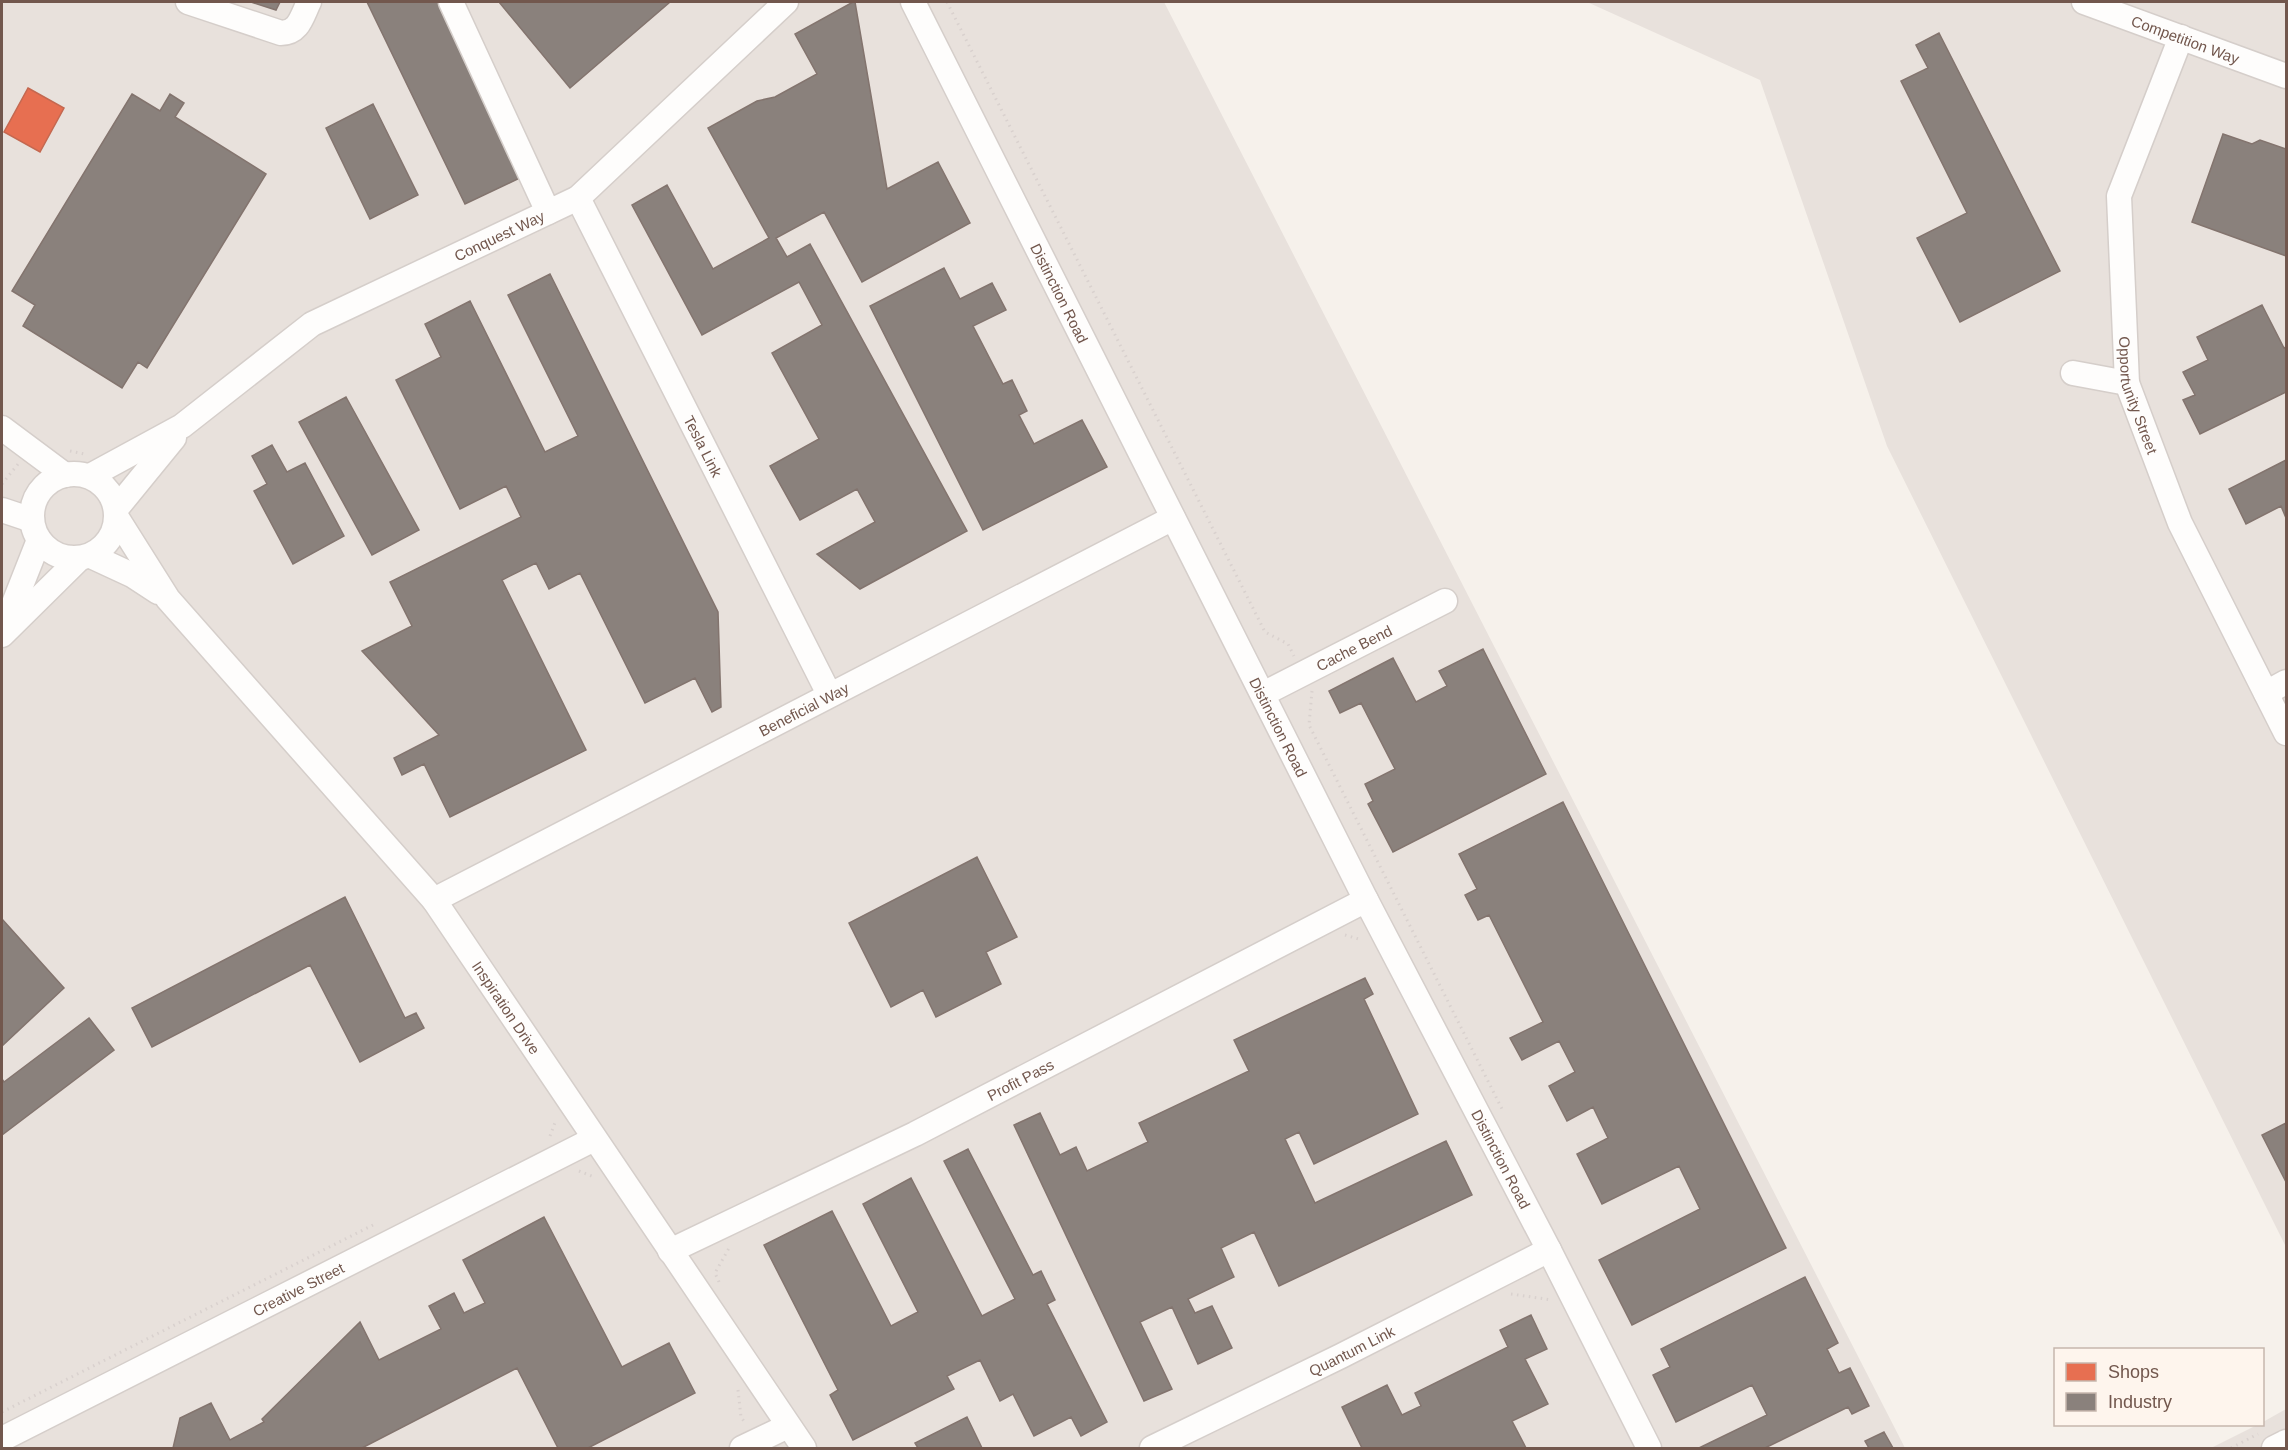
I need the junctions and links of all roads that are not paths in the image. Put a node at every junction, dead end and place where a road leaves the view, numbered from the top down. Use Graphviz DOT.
graph roads {
  1 [pos="188,2"];
  2 [pos="309,2"];
  3 [pos="451,2"];
  4 [pos="786,2"];
  5 [pos="913,2"];
  6 [pos="2084,2"];
  7 [pos="2181,37"];
  8 [pos="2286,76"];
  9 [pos="579,198"];
  10 [pos="548,212"];
  11 [pos="2073,373"];
  12 [pos="2127,383"];
  13 [pos="182,426"];
  14 [pos="2,428"];
  15 [pos="65,475"];
  16 [pos="90,476"];
  17 [pos="2,510"];
  18 [pos="117,514"];
  19 [pos="1173,518"];
  20 [pos="36,530"];
  21 [pos="85,557"];
  22 [pos="168,599"];
  23 [pos="1445,601"];
  24 [pos="2,636"];
  25 [pos="2276,687"];
  26 [pos="829,694"];
  27 [pos="1263,694"];
  28 [pos="2286,733"];
  29 [pos="434,900"];
  30 [pos="1366,900"];
  31 [pos="594,1139"];
  32 [pos="1549,1250"];
  33 [pos="670,1251"];
  34 [pos="788,1425"];
  35 [pos="2,1439"];
  36 [pos="749,1445"];
  37 [pos="804,1449"];
  38 [pos="1152,1449"];
  39 [pos="1649,1449"];
  1 -- 2 [label="street"];
  3 -- 10 [label="street"];
  4 -- 9 [label="street, Conquest Way"];
  5 -- 19 [label="street, Distinction Road"];
  6 -- 7 [label="street, Competition Way"];
  7 -- 8 [label="street, Competition Way"];
  7 -- 12 [label="street, Opportunity Street"];
  9 -- 10 [label="street, Conquest Way"];
  9 -- 26 [label="street, Tesla Link"];
  10 -- 13 [label="street, Conquest Way"];
  11 -- 12 [label="street"];
  12 -- 25 [label="street, Opportunity Street"];
  13 -- 16 [label="street, Conquest Way"];
  13 -- 18 [label="street, Conquest Way"];
  14 -- 15 [label="street"];
  15 -- 16 [label="street"];
  15 -- 20 [label="street"];
  16 -- 18 [label="street"];
  17 -- 20 [label="street"];
  18 -- 21 [label="street"];
  18 -- 22 [label="street, Inspiration Drive"];
  19 -- 26 [label="street, Beneficial Way"];
  19 -- 27 [label="street, Distinction Road"];
  20 -- 21 [label="street"];
  20 -- 24 [label="street"];
  21 -- 22 [label="street, Inspiration Drive"];
  21 -- 24 [label="street"];
  22 -- 29 [label="street, Inspiration Drive"];
  23 -- 27 [label="street, Cache Bend"];
  25 -- 28 [label="street, Opportunity Street"];
  26 -- 29 [label="street, Beneficial Way"];
  27 -- 30 [label="street, Distinction Road"];
  29 -- 31 [label="street, Inspiration Drive"];
  30 -- 32 [label="street, Distinction Road"];
  30 -- 33 [label="street, Profit Pass"];
  31 -- 33 [label="street, Inspiration Drive"];
  31 -- 35 [label="street, Creative Street"];
  32 -- 38 [label="street, Quantum Link"];
  32 -- 39 [label="street, Distinction Road"];
  33 -- 34 [label="street, Inspiration Drive"];
  34 -- 36 [label="street"];
  34 -- 37 [label="street, Inspiration Drive"];
}
